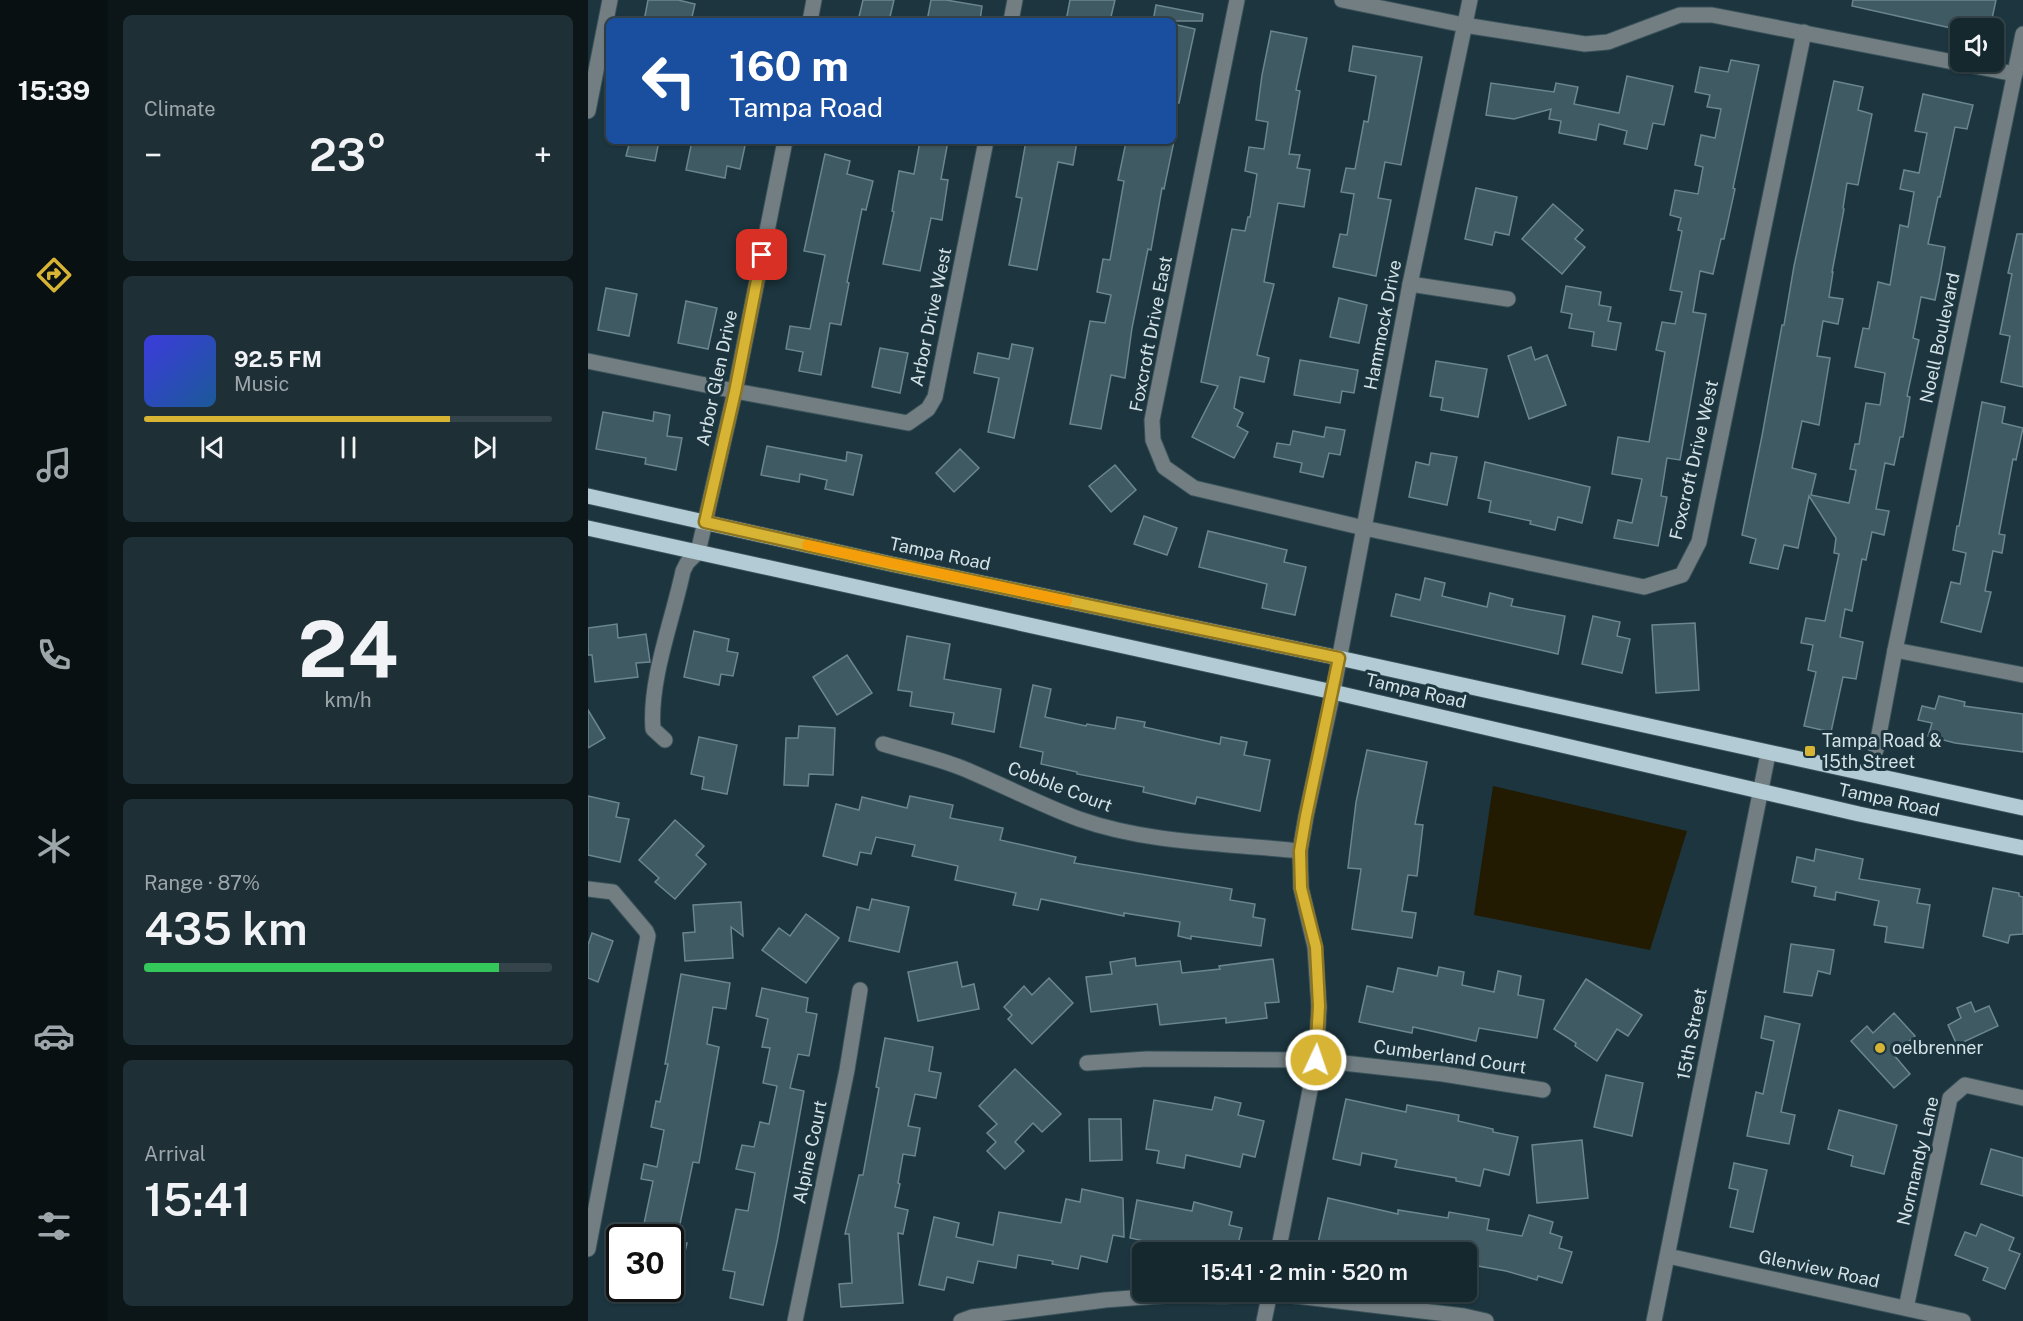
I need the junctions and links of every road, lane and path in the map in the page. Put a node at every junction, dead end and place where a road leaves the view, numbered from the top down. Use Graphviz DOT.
graph roads {
  1 [pos="610,0"];
  2 [pos="814,0"];
  3 [pos="1015,0"];
  4 [pos="1237,0"];
  5 [pos="1342,0"];
  6 [pos="1470,0"];
  7 [pos="606,18"];
  8 [pos="811,18"];
  9 [pos="1012,18"];
  10 [pos="606,20"];
  11 [pos="1464,25"];
  12 [pos="1804,33"];
  13 [pos="2023,34"];
  14 [pos="2015,74"];
  15 [pos="588,111"];
  16 [pos="784,144"];
  17 [pos="985,144"];
  18 [pos="1410,284"];
  19 [pos="1508,299"];
  20 [pos="588,361"];
  21 [pos="735,392"];
  22 [pos="588,496"];
  23 [pos="705,522"];
  24 [pos="588,528"];
  25 [pos="1364,528"];
  26 [pos="698,552"];
  27 [pos="1895,650"];
  28 [pos="1339,658"];
  29 [pos="2023,675"];
  30 [pos="1333,692"];
  31 [pos="665,740"];
  32 [pos="883,744"];
  33 [pos="1876,750"];
  34 [pos="1768,754"];
  35 [pos="1761,791"];
  36 [pos="2023,808"];
  37 [pos="2023,848"];
  38 [pos="1300,851"];
  39 [pos="588,889"];
  40 [pos="861,990"];
  41 [pos="1316,1060"];
  42 [pos="1087,1063"];
  43 [pos="1543,1090"];
  44 [pos="2023,1098"];
  45 [pos="1280,1242"];
  46 [pos="588,1249"];
  47 [pos="1668,1256"];
  48 [pos="1132,1298"];
  49 [pos="1268,1302"];
  50 [pos="1351,1302"];
  51 [pos="1905,1308"];
  52 [pos="795,1321"];
  53 [pos="961,1321"];
  54 [pos="1264,1321"];
  55 [pos="1486,1321"];
  56 [pos="1654,1321"];
  57 [pos="1963,1321"];
  1 -- 7 [label="street"];
  2 -- 8 [label="street"];
  3 -- 9 [label="street"];
  4 -- 25 [label="street, Foxcroft Drive East"];
  5 -- 11 [label="street"];
  6 -- 11 [label="street, Hammock Drive"];
  10 -- 15 [label="street"];
  11 -- 12 [label="street"];
  11 -- 18 [label="street, Hammock Drive"];
  12 -- 14 [label="street"];
  12 -- 25 [label="street, Foxcroft Drive West"];
  13 -- 14 [label="street, Noell Boulevard"];
  14 -- 27 [label="street, Noell Boulevard"];
  16 -- 21 [label="street, Arbor Glen Drive"];
  17 -- 21 [label="street, Arbor Drive West"];
  18 -- 19 [label="street"];
  18 -- 25 [label="street, Hammock Drive"];
  20 -- 21 [label="street, Arbor Drive West"];
  21 -- 23 [label="street, Arbor Glen Drive"];
  22 -- 23 [label="main road, Tampa Road"];
  23 -- 26 [label="street, Arbor Glen Drive"];
  23 -- 28 [label="main road, Tampa Road"];
  24 -- 26 [label="main road, Tampa Road"];
  25 -- 28 [label="street, Hammock Drive"];
  26 -- 30 [label="main road, Tampa Road"];
  26 -- 31 [label="street"];
  27 -- 29 [label="street"];
  27 -- 33 [label="street, Noell Boulevard"];
  28 -- 30 [label="street, Hammock Drive"];
  28 -- 34 [label="main road, Tampa Road"];
  30 -- 35 [label="main road, Tampa Road"];
  30 -- 38 [label="street, Hammock Drive"];
  32 -- 38 [label="street, Cobble Court"];
  34 -- 35 [label="street, 15th Street"];
  34 -- 36 [label="main road, Tampa Road"];
  35 -- 37 [label="main road, Tampa Road"];
  35 -- 47 [label="street, 15th Street"];
  38 -- 41 [label="street, Hammock Drive"];
  39 -- 46 [label="street"];
  40 -- 52 [label="street, Alpine Court"];
  41 -- 42 [label="street, Cumberland Court"];
  41 -- 43 [label="street, Cumberland Court"];
  41 -- 45 [label="street, Hammock Drive"];
  44 -- 51 [label="street, Normandy Lane"];
  47 -- 51 [label="street, Glenview Road"];
  47 -- 56 [label="street, 15th Street"];
  48 -- 53 [label="street"];
  49 -- 54 [label="street"];
  50 -- 55 [label="street"];
  51 -- 57 [label="street, Glenview Road"];
}
